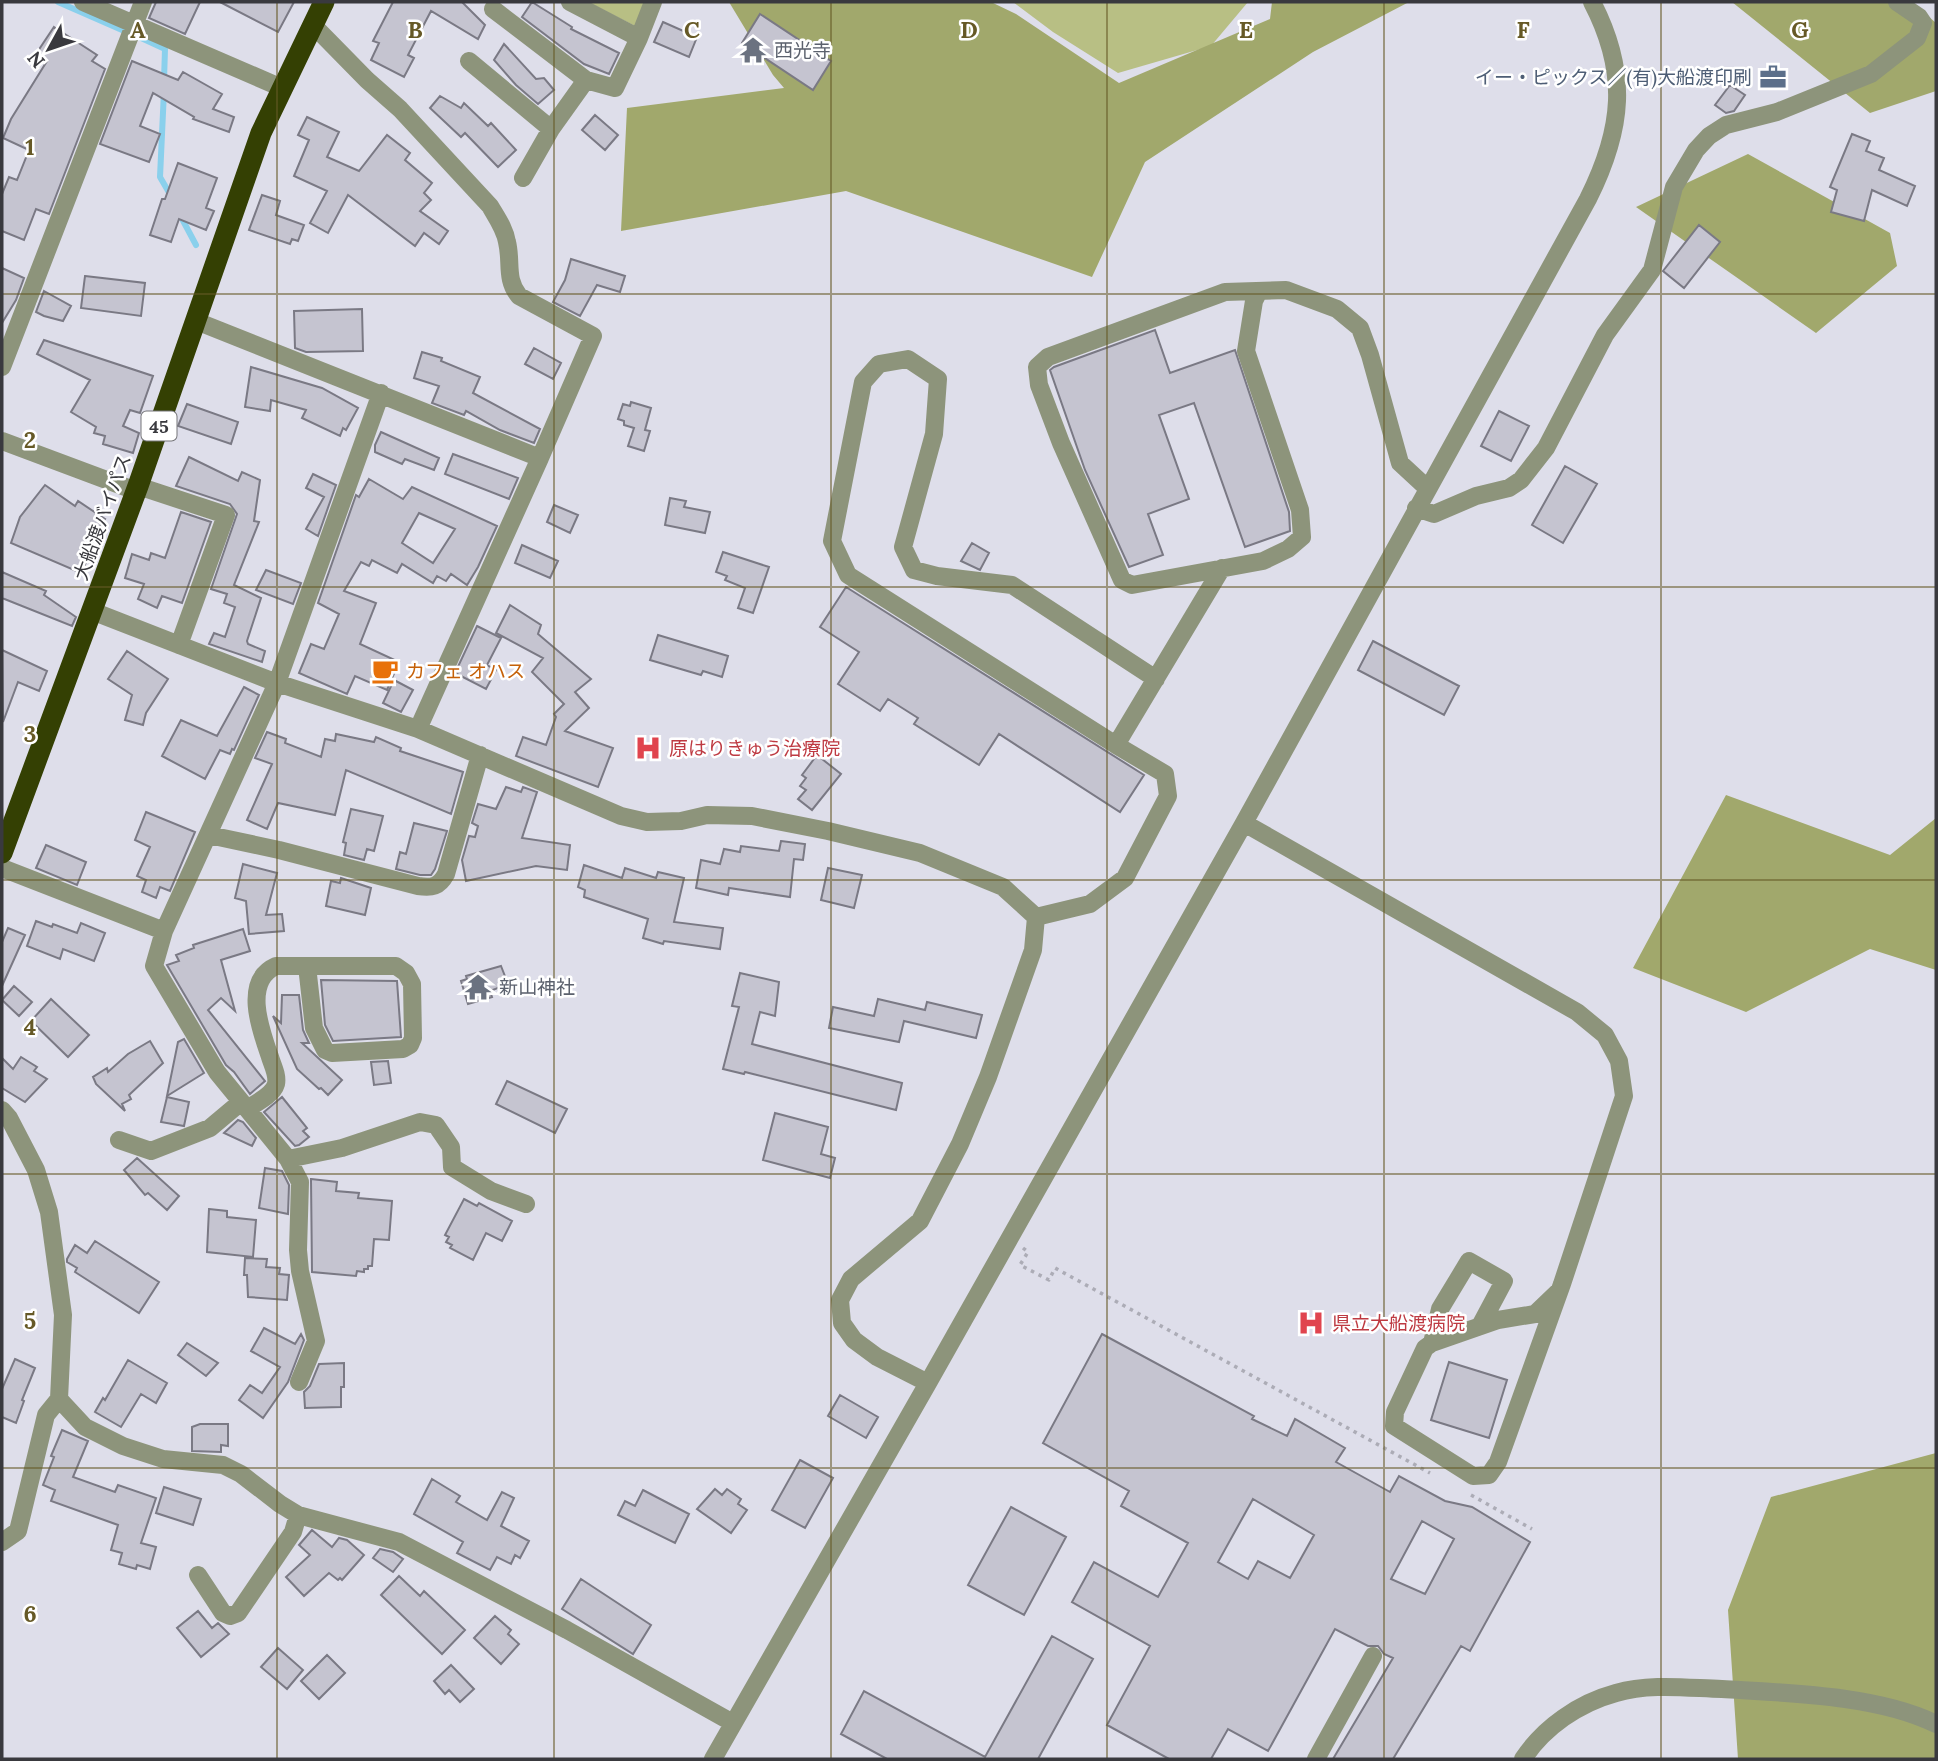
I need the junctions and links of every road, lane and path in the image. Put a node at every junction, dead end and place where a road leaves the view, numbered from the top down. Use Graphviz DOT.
graph roads {
  1 [pos="83,2"];
  2 [pos="143,2"];
  3 [pos="324,2"];
  4 [pos="570,2"];
  5 [pos="653,2"];
  6 [pos="1592,2"];
  7 [pos="1896,2"];
  8 [pos="493,9"];
  9 [pos="134,24"];
  10 [pos="313,25"];
  11 [pos="639,38"];
  12 [pos="469,61"];
  13 [pos="586,80"];
  14 [pos="282,88"];
  15 [pos="551,129"];
  16 [pos="523,178"];
  17 [pos="1259,291"];
  18 [pos="196,321"];
  19 [pos="2,368"];
  20 [pos="381,393"];
  21 [pos="2,441"];
  22 [pos="540,458"];
  23 [pos="137,488"];
  24 [pos="1427,488"];
  25 [pos="1416,508"];
  26 [pos="1223,568"];
  27 [pos="92,611"];
  28 [pos="179,645"];
  29 [pos="1156,679"];
  30 [pos="276,683"];
  31 [pos="418,729"];
  32 [pos="1116,745"];
  33 [pos="480,755"];
  34 [pos="1244,823"];
  35 [pos="209,835"];
  36 [pos="2,853"];
  37 [pos="2,868"];
  38 [pos="1036,917"];
  39 [pos="164,931"];
  40 [pos="307,966"];
  41 [pos="244,1105"];
  42 [pos="2,1110"];
  43 [pos="119,1140"];
  44 [pos="288,1159"];
  45 [pos="526,1204"];
  46 [pos="1009,1240"];
  47 [pos="1559,1291"];
  48 [pos="1514,1318"];
  49 [pos="1480,1326"];
  50 [pos="1432,1343"];
  51 [pos="1538,1350"];
  52 [pos="299,1382"];
  53 [pos="928,1383"];
  54 [pos="59,1399"];
  55 [pos="1434,1476"];
  56 [pos="1471,1496"];
  57 [pos="298,1515"];
  58 [pos="1532,1529"];
  59 [pos="2,1542"];
  60 [pos="198,1575"];
  61 [pos="1373,1656"];
  62 [pos="733,1723"];
  63 [pos="1936,1724"];
  64 [pos="713,1759"];
  65 [pos="1316,1759"];
  66 [pos="1523,1759"];
  1 -- 9 [label="street"];
  2 -- 9 [label="street"];
  3 -- 10 [label="highway, 大船渡バイパス / 45"];
  4 -- 11 [label="street"];
  5 -- 11 [label="street"];
  6 -- 24 [label="street"];
  7 -- 25 [label="street"];
  8 -- 13 [label="street"];
  9 -- 14 [label="street"];
  9 -- 19 [label="street"];
  10 -- 14 [label="highway, 大船渡バイパス / 45"];
  10 -- 22 [label="street"];
  11 -- 13 [label="street"];
  12 -- 15 [label="street"];
  13 -- 15 [label="street"];
  14 -- 18 [label="highway, 大船渡バイパス / 45"];
  15 -- 16 [label="street"];
  17 -- 24 [label="street"];
  17 -- 26 [label="street"];
  17 -- 26 [label="street"];
  18 -- 20 [label="street"];
  18 -- 23 [label="highway, 大船渡バイパス / 45"];
  20 -- 22 [label="street"];
  20 -- 30 [label="street"];
  21 -- 23 [label="street"];
  22 -- 31 [label="street"];
  23 -- 27 [label="highway, 大船渡バイパス / 45"];
  23 -- 28 [label="street"];
  24 -- 25 [label="street"];
  25 -- 34 [label="street"];
  26 -- 29 [label="street"];
  27 -- 28 [label="street"];
  27 -- 36 [label="highway, 大船渡バイパス / 45"];
  28 -- 30 [label="street"];
  29 -- 32 [label="street"];
  29 -- 32 [label="street"];
  30 -- 31 [label="street"];
  30 -- 35 [label="street"];
  31 -- 33 [label="street"];
  32 -- 38 [label="street"];
  33 -- 35 [label="street"];
  33 -- 38 [label="street"];
  34 -- 46 [label="street"];
  34 -- 47 [label="street"];
  35 -- 39 [label="street"];
  37 -- 39 [label="street"];
  38 -- 53 [label="street"];
  39 -- 41 [label="street"];
  40 -- 40 [label="street"];
  40 -- 41 [label="street"];
  41 -- 43 [label="street"];
  41 -- 44 [label="street"];
  42 -- 54 [label="street"];
  44 -- 45 [label="street"];
  44 -- 52 [label="street"];
  46 -- 53 [label="street"];
  46 -- 55 [label="path"];
  47 -- 48 [label="street"];
  47 -- 51 [label="street"];
  48 -- 49 [label="street"];
  48 -- 51 [label="street"];
  49 -- 50 [label="street"];
  49 -- 50 [label="street"];
  50 -- 51 [label="street"];
  53 -- 62 [label="street"];
  54 -- 57 [label="street"];
  54 -- 59 [label="street"];
  56 -- 58 [label="path"];
  57 -- 60 [label="street"];
  57 -- 62 [label="street"];
  61 -- 65 [label="street"];
  62 -- 64 [label="street"];
  63 -- 66 [label="street"];
}
